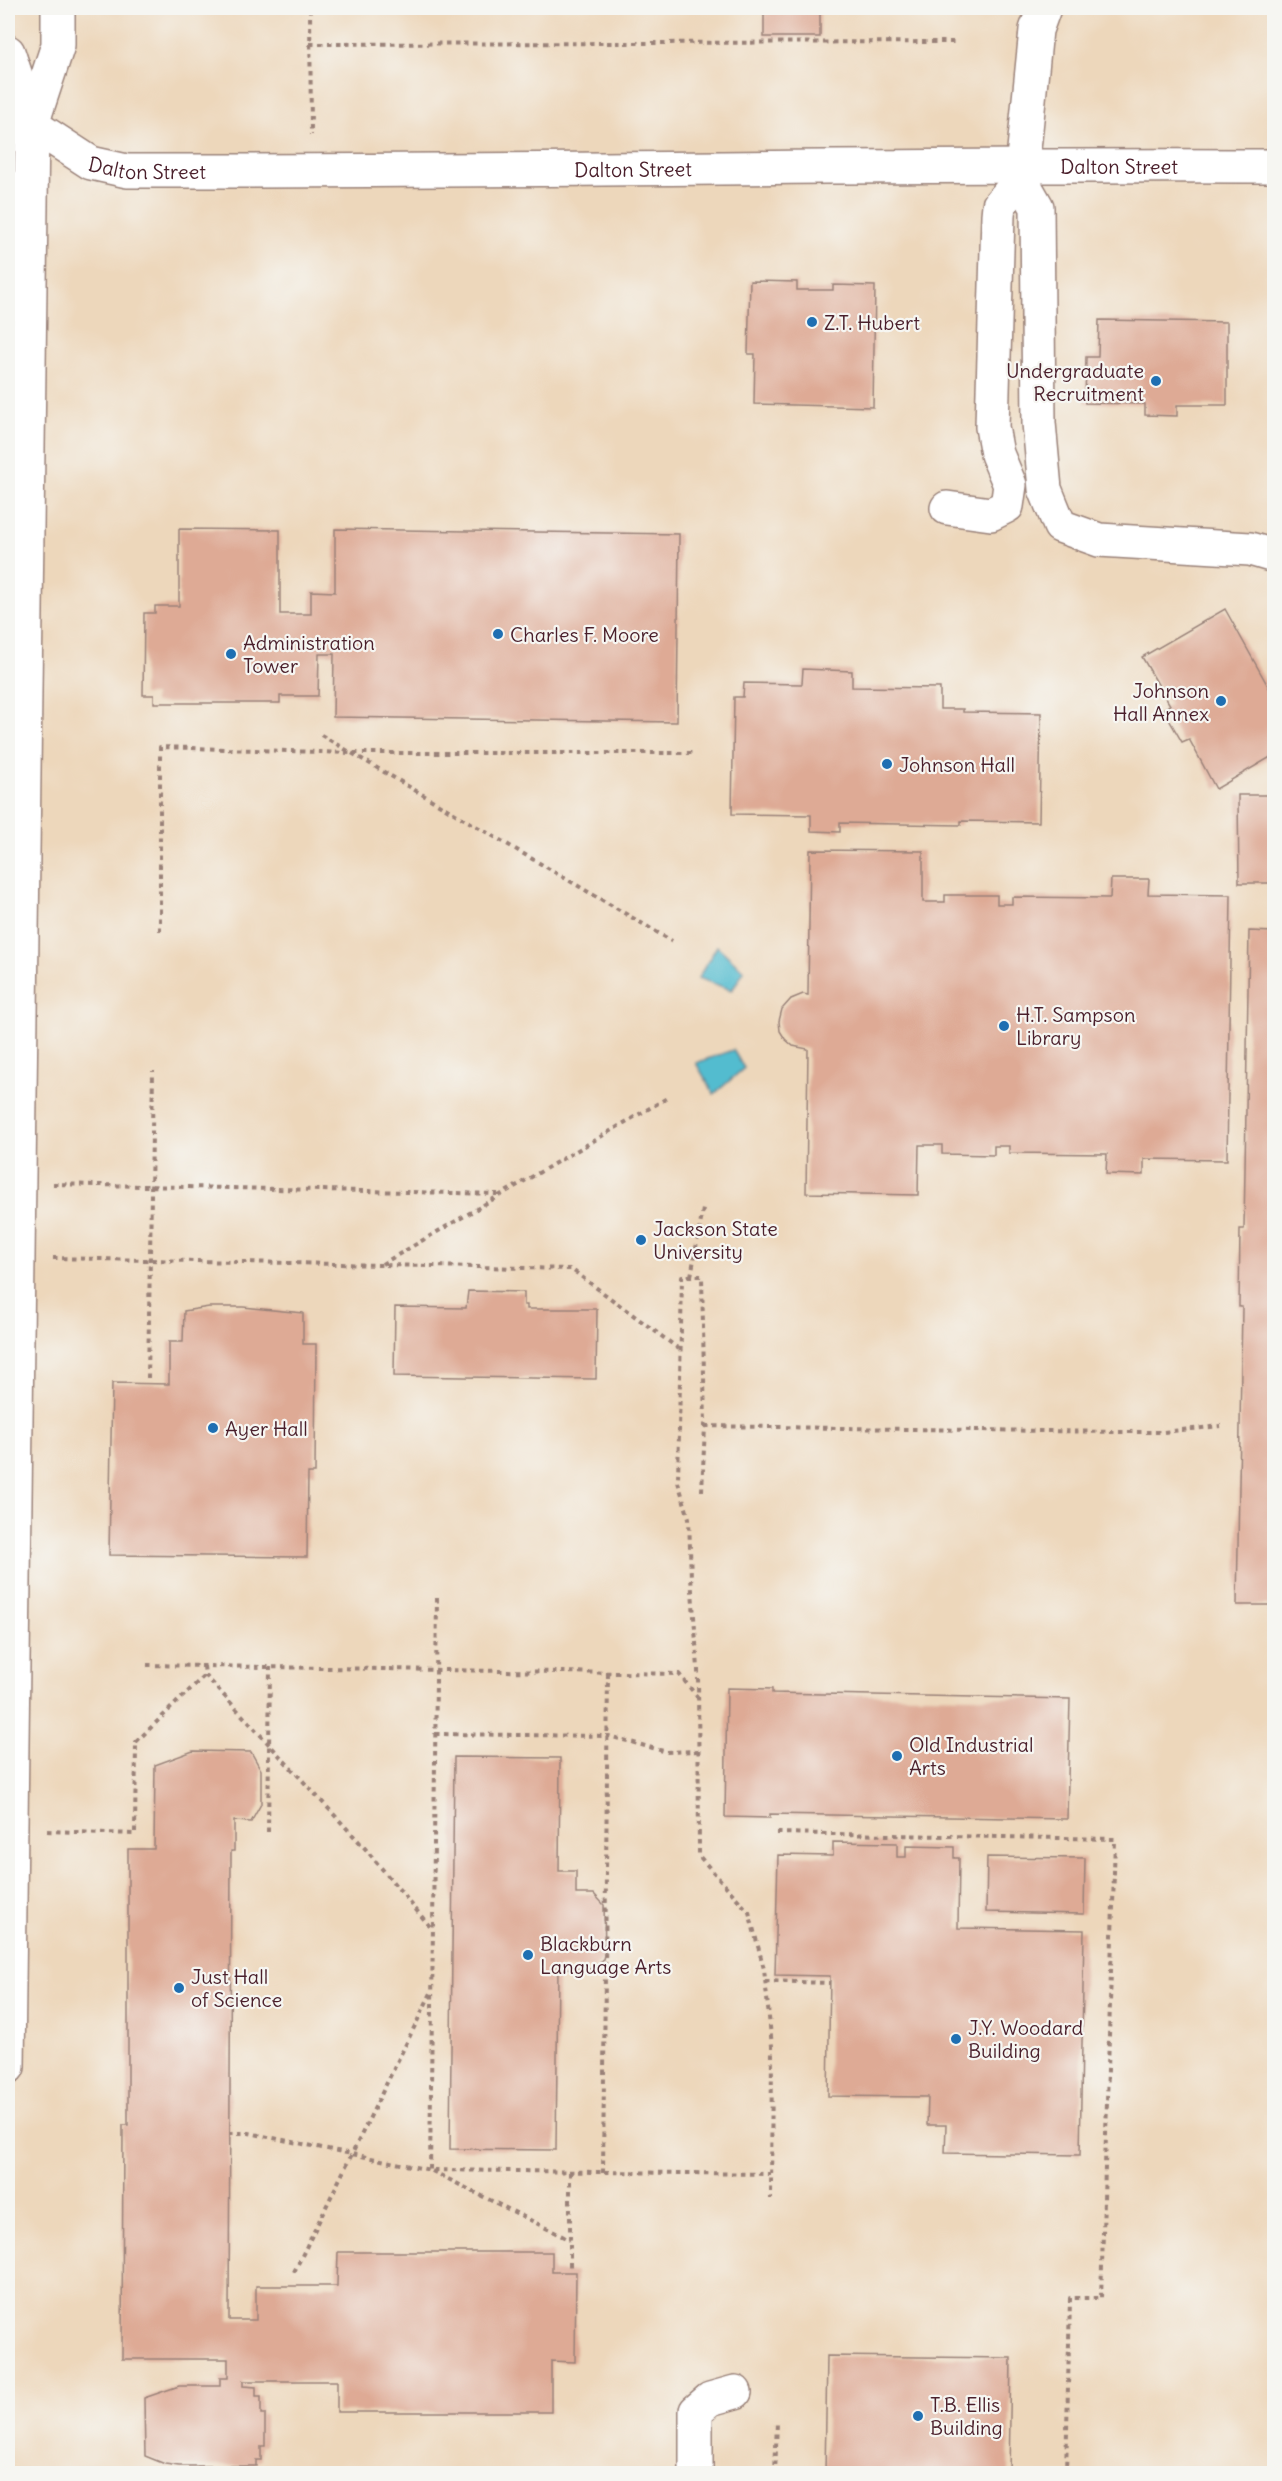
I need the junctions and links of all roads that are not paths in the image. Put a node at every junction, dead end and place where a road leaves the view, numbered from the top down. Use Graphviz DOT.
graph roads {
  1 [pos="58,8"];
  2 [pos="1044,8"];
  3 [pos="8,52"];
  4 [pos="20,116"];
  5 [pos="1275,166"];
  6 [pos="1021,172"];
  7 [pos="947,508"];
  8 [pos="1275,556"];
  9 [pos="8,2067"];
  10 [pos="735,2392"];
  11 [pos="696,2474"];
  1 -- 4 [label="street"];
  2 -- 6 [label="street"];
  3 -- 4 [label="street"];
  4 -- 6 [label="street, Dalton Street"];
  4 -- 9 [label="street"];
  5 -- 6 [label="street, Dalton Street"];
  6 -- 7 [label="street"];
  6 -- 8 [label="street"];
  10 -- 11 [label="street"];
}
